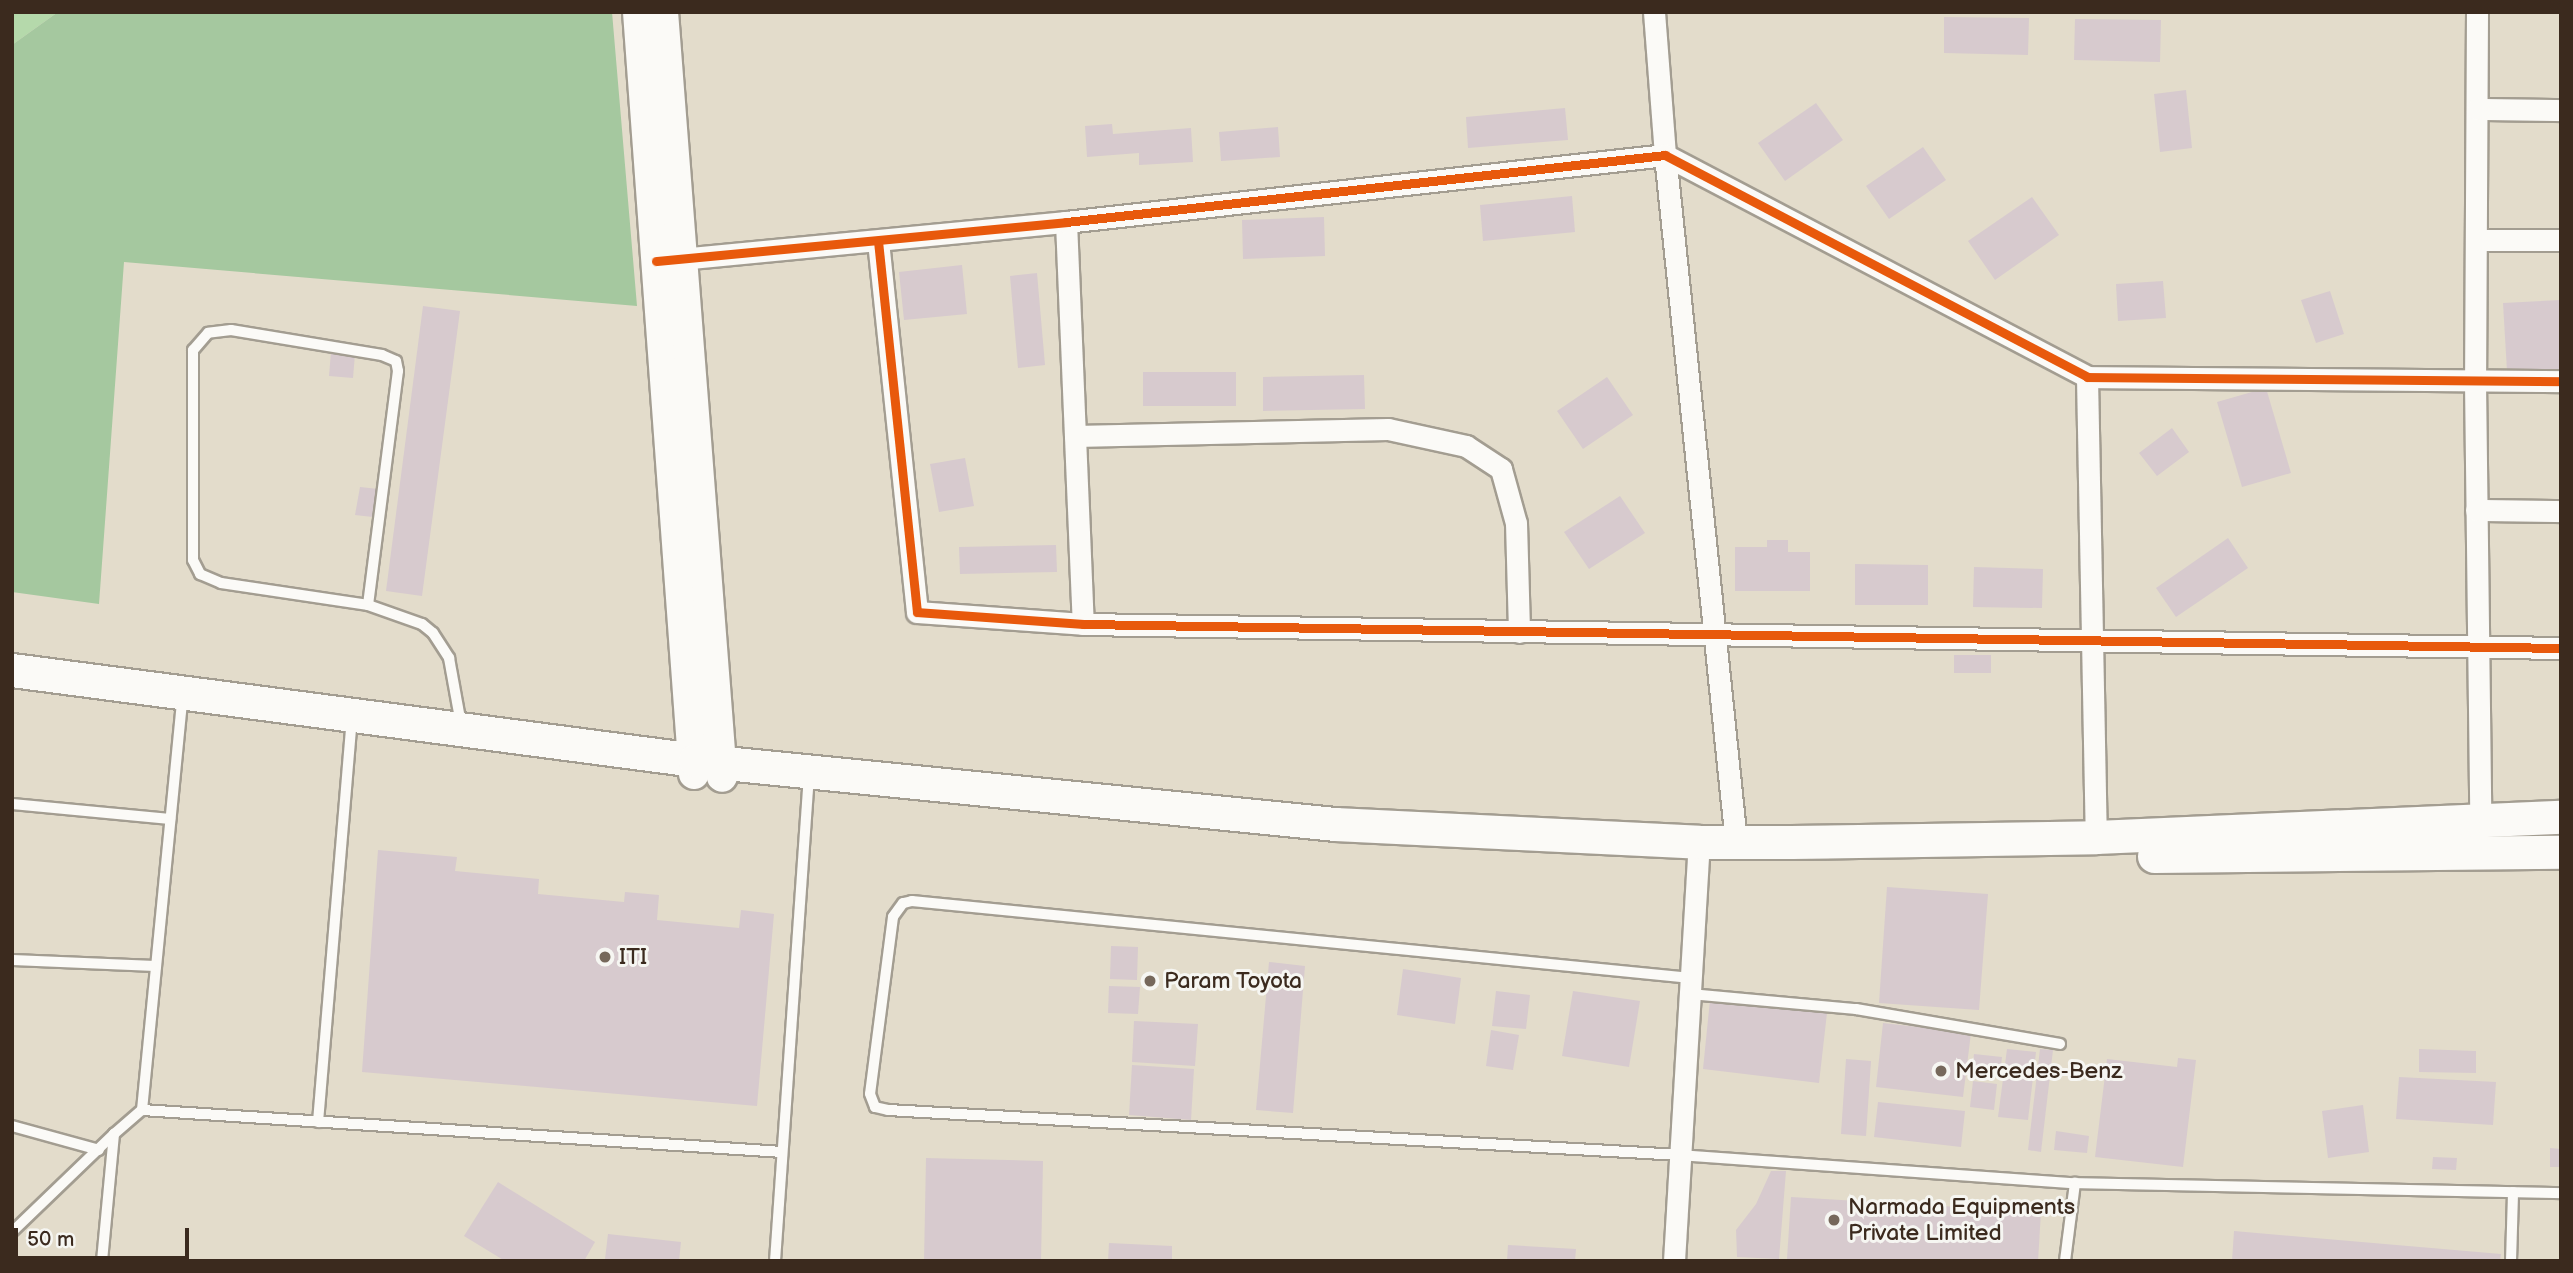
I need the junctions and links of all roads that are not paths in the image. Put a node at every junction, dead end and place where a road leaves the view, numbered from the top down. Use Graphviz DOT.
graph roads {
  1 [pos="638,12"];
  2 [pos="663,12"];
  3 [pos="1654,12"];
  4 [pos="2477,12"];
  5 [pos="2477,109"];
  6 [pos="2561,110"];
  7 [pos="1665,155"];
  8 [pos="1066,222"];
  9 [pos="2476,240"];
  10 [pos="2561,240"];
  11 [pos="878,241"];
  12 [pos="668,260"];
  13 [pos="2087,377"];
  14 [pos="2475,381"];
  15 [pos="2561,381"];
  16 [pos="1075,436"];
  17 [pos="2476,510"];
  18 [pos="2561,511"];
  19 [pos="369,605"];
  20 [pos="1083,624"];
  21 [pos="1519,632"];
  22 [pos="1717,634"];
  23 [pos="2092,640"];
  24 [pos="2477,646"];
  25 [pos="2561,648"];
  26 [pos="12,670"];
  27 [pos="12,684"];
  28 [pos="182,699"];
  29 [pos="461,729"];
  30 [pos="351,731"];
  31 [pos="708,768"];
  32 [pos="809,779"];
  33 [pos="12,804"];
  34 [pos="2561,817"];
  35 [pos="170,819"];
  36 [pos="2480,819"];
  37 [pos="2096,837"];
  38 [pos="1736,842"];
  39 [pos="1698,852"];
  40 [pos="2561,852"];
  41 [pos="12,960"];
  42 [pos="156,966"];
  43 [pos="1690,986"];
  44 [pos="2060,1044"];
  45 [pos="142,1110"];
  46 [pos="317,1122"];
  47 [pos="12,1126"];
  48 [pos="114,1134"];
  49 [pos="99,1150"];
  50 [pos="782,1152"];
  51 [pos="1680,1155"];
  52 [pos="2074,1184"];
  53 [pos="2513,1192"];
  54 [pos="2561,1193"];
  55 [pos="12,1232"];
  56 [pos="102,1261"];
  57 [pos="775,1261"];
  58 [pos="1674,1261"];
  59 [pos="2065,1261"];
  60 [pos="2511,1261"];
  1 -- 12 [label="street"];
  2 -- 12 [label="street"];
  3 -- 7 [label="street"];
  4 -- 5 [label="street"];
  5 -- 6 [label="street"];
  5 -- 9 [label="street"];
  7 -- 8 [label="street"];
  7 -- 13 [label="street"];
  7 -- 22 [label="street"];
  8 -- 11 [label="street"];
  8 -- 16 [label="street"];
  9 -- 10 [label="street"];
  9 -- 14 [label="street"];
  11 -- 12 [label="street"];
  11 -- 20 [label="street"];
  12 -- 31 [label="street"];
  13 -- 14 [label="street"];
  13 -- 23 [label="street"];
  14 -- 15 [label="street"];
  14 -- 17 [label="street"];
  16 -- 20 [label="street"];
  16 -- 21 [label="street"];
  17 -- 18 [label="street"];
  17 -- 24 [label="street"];
  19 -- 19 [label="lane"];
  19 -- 29 [label="lane"];
  20 -- 21 [label="street"];
  21 -- 22 [label="street"];
  22 -- 23 [label="street"];
  22 -- 38 [label="street"];
  23 -- 24 [label="street"];
  23 -- 37 [label="street"];
  24 -- 25 [label="street"];
  24 -- 36 [label="street"];
  26 -- 28 [label="main road"];
  27 -- 28 [label="main road"];
  28 -- 29 [label="main road"];
  28 -- 30 [label="main road"];
  28 -- 35 [label="lane"];
  29 -- 31 [label="main road"];
  30 -- 31 [label="main road"];
  30 -- 46 [label="lane"];
  31 -- 32 [label="main road"];
  32 -- 39 [label="main road"];
  32 -- 50 [label="lane"];
  33 -- 35 [label="lane"];
  34 -- 36 [label="main road"];
  35 -- 42 [label="lane"];
  36 -- 37 [label="main road"];
  37 -- 38 [label="main road"];
  38 -- 39 [label="main road"];
  39 -- 40 [label="main road"];
  39 -- 43 [label="street"];
  41 -- 42 [label="lane"];
  42 -- 45 [label="lane"];
  43 -- 44 [label="lane"];
  43 -- 51 [label="street"];
  43 -- 51 [label="lane"];
  45 -- 46 [label="lane"];
  45 -- 48 [label="lane"];
  46 -- 50 [label="lane"];
  47 -- 49 [label="lane"];
  48 -- 49 [label="lane"];
  48 -- 56 [label="lane"];
  49 -- 55 [label="lane"];
  50 -- 57 [label="lane"];
  51 -- 52 [label="lane"];
  51 -- 58 [label="street"];
  52 -- 53 [label="lane"];
  52 -- 59 [label="lane"];
  53 -- 54 [label="lane"];
  53 -- 60 [label="lane"];
}
